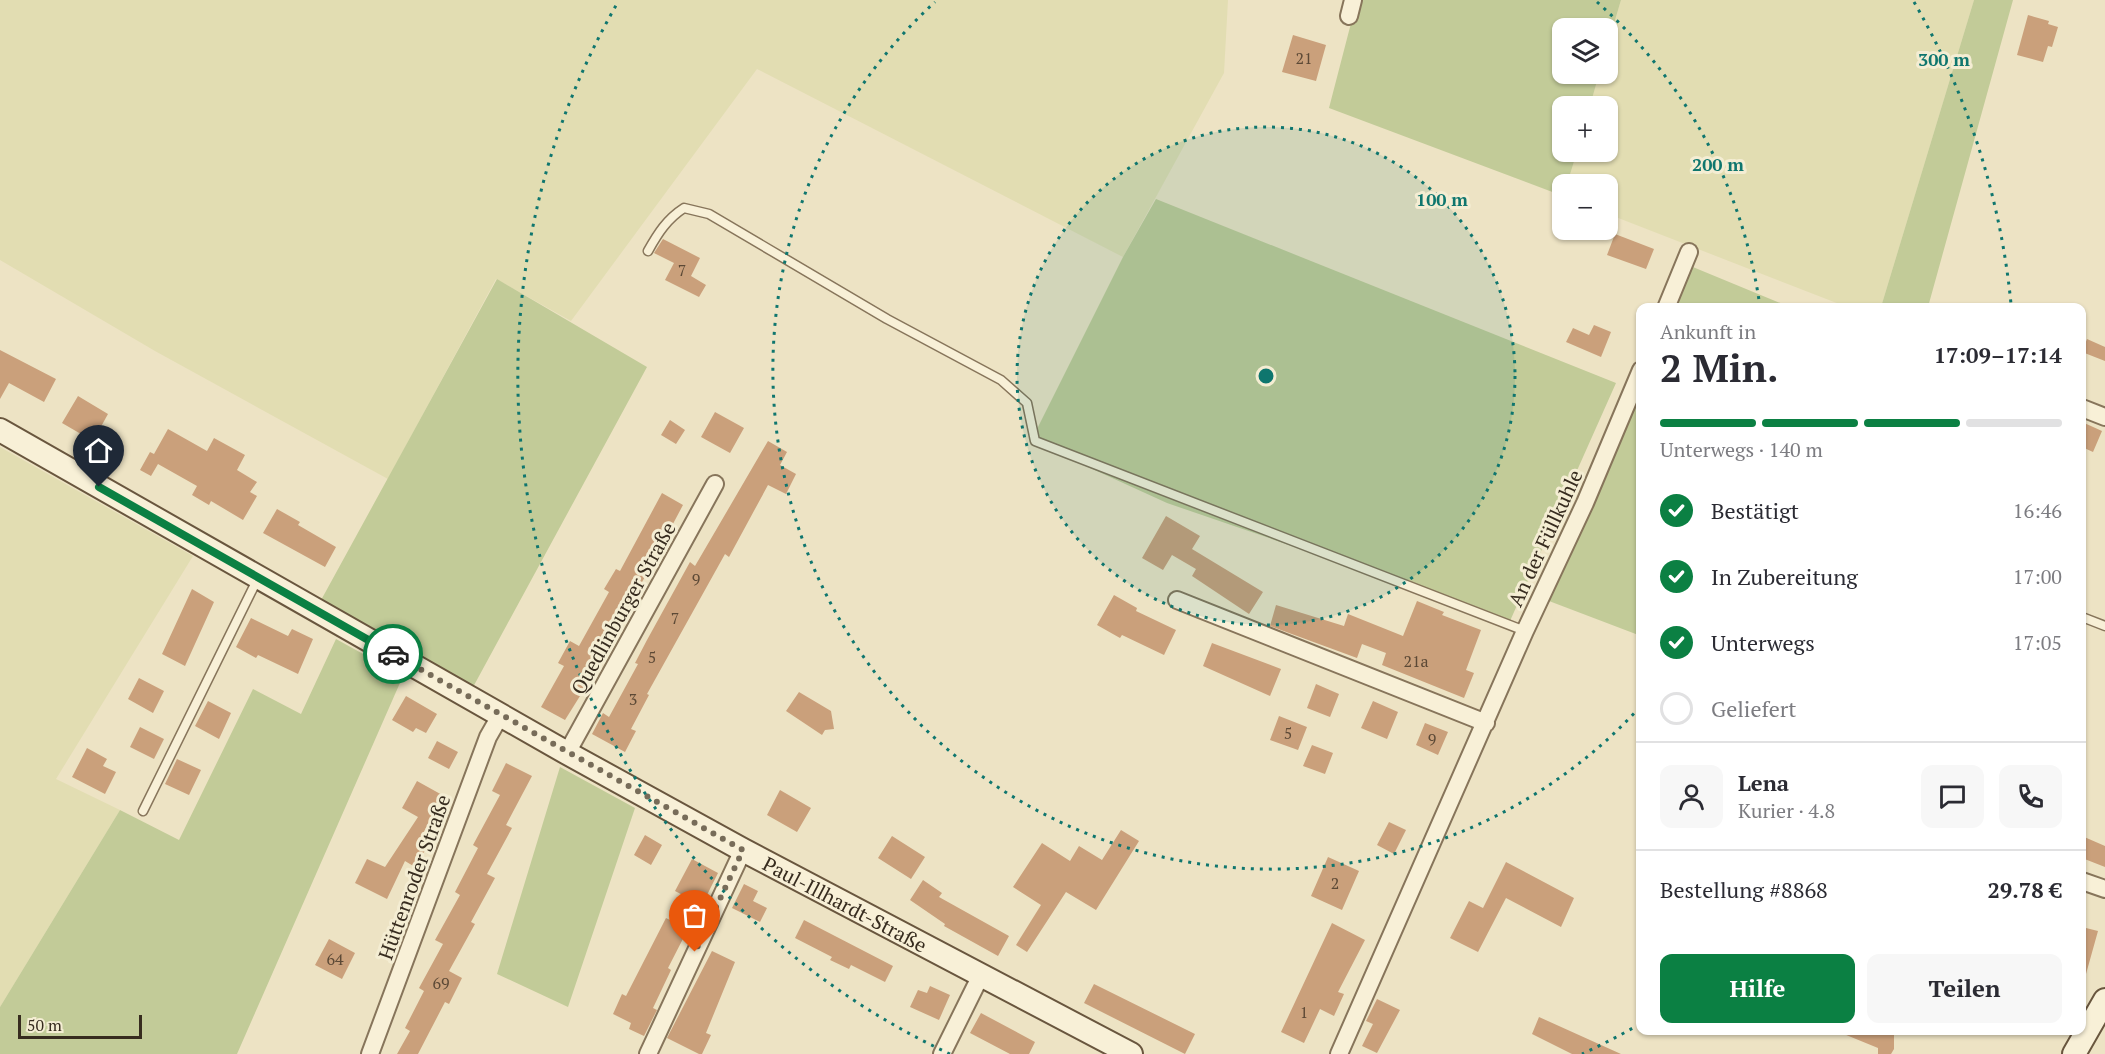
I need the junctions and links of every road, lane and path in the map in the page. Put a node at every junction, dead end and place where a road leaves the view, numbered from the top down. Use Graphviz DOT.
graph roads {
  1 [pos="648,251"];
  2 [pos="1689,252"];
  3 [pos="1668,303"];
  4 [pos="1636,382"];
  5 [pos="2086,410"];
  6 [pos="2105,417"];
  7 [pos="0,430"];
  8 [pos="715,484"];
  9 [pos="258,578"];
  10 [pos="1177,600"];
  11 [pos="2086,619"];
  12 [pos="2105,626"];
  13 [pos="1525,631"];
  14 [pos="500,716"];
  15 [pos="1486,723"];
  16 [pos="567,753"];
  17 [pos="143,811"];
  18 [pos="743,850"];
  19 [pos="2086,882"];
  20 [pos="2105,889"];
  21 [pos="981,975"];
  22 [pos="2105,1000"];
  23 [pos="2086,1033"];
  24 [pos="2085,1035"];
  25 [pos="370,1054"];
  26 [pos="648,1054"];
  27 [pos="942,1054"];
  28 [pos="1131,1054"];
  29 [pos="1339,1054"];
  30 [pos="2074,1054"];
  1 -- 13 [label="lane"];
  2 -- 3 [label="street"];
  4 -- 13 [label="street, An der Füllkuhle"];
  5 -- 6 [label="street"];
  7 -- 9 [label="street, Paul-Illhardt-Straße"];
  8 -- 16 [label="street, Quedlinburger Straße"];
  9 -- 14 [label="street, Paul-Illhardt-Straße"];
  9 -- 17 [label="lane"];
  10 -- 15 [label="street"];
  11 -- 12 [label="lane"];
  13 -- 15 [label="street, An der Füllkuhle"];
  14 -- 16 [label="street, Paul-Illhardt-Straße"];
  14 -- 25 [label="street, Hüttenroder Straße"];
  15 -- 29 [label="street, An der Füllkuhle"];
  16 -- 18 [label="street, Paul-Illhardt-Straße"];
  18 -- 21 [label="street, Paul-Illhardt-Straße"];
  18 -- 26 [label="street"];
  19 -- 20 [label="street"];
  21 -- 27 [label="street"];
  21 -- 28 [label="street, Paul-Illhardt-Straße"];
  22 -- 23 [label="street"];
  24 -- 30 [label="street"];
}
